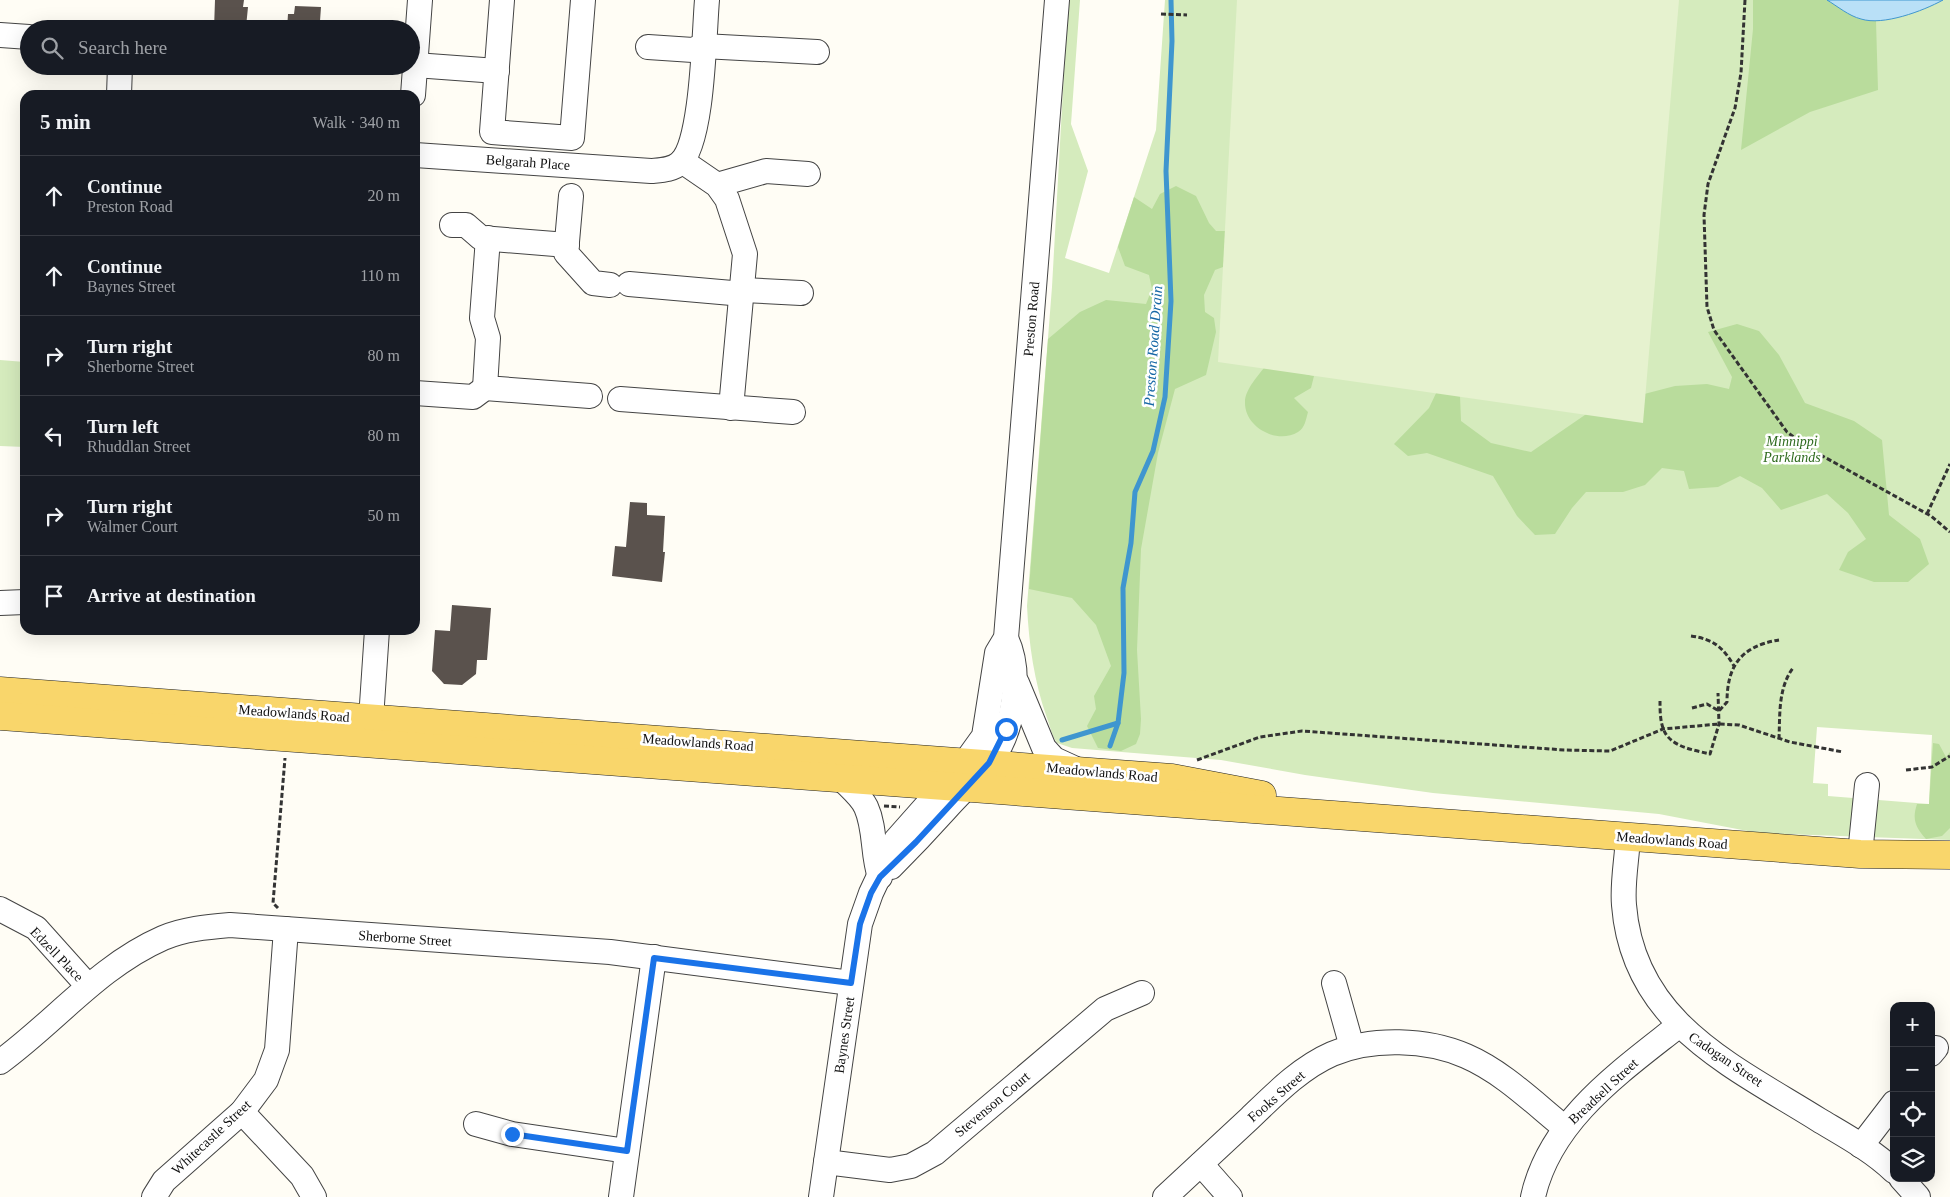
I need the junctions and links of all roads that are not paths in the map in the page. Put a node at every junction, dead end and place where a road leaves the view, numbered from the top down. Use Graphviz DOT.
graph roads {
  1 [pos="420,0"];
  2 [pos="502,0"];
  3 [pos="583,0"];
  4 [pos="708,0"];
  5 [pos="1056,0"];
  6 [pos="418,20"];
  7 [pos="0,35"];
  8 [pos="20,36"];
  9 [pos="648,46"];
  10 [pos="703,46"];
  11 [pos="817,52"];
  12 [pos="420,65"];
  13 [pos="497,71"];
  14 [pos="120,75"];
  15 [pos="414,75"];
  16 [pos="119,90"];
  17 [pos="413,90"];
  18 [pos="420,155"];
  19 [pos="682,161"];
  20 [pos="808,174"];
  21 [pos="717,185"];
  22 [pos="571,196"];
  23 [pos="452,225"];
  24 [pos="488,238"];
  25 [pos="567,245"];
  26 [pos="743,290"];
  27 [pos="801,294"];
  28 [pos="486,388"];
  29 [pos="420,393"];
  30 [pos="590,396"];
  31 [pos="620,399"];
  32 [pos="731,408"];
  33 [pos="793,412"];
  34 [pos="20,602"];
  35 [pos="0,603"];
  36 [pos="376,635"];
  37 [pos="1006,638"];
  38 [pos="1016,681"];
  39 [pos="0,691"];
  40 [pos="0,716"];
  41 [pos="370,719"];
  42 [pos="1078,770"];
  43 [pos="966,774"];
  44 [pos="840,777"];
  45 [pos="1867,785"];
  46 [pos="1393,820"];
  47 [pos="1628,837"];
  48 [pos="1860,854"];
  49 [pos="1950,855"];
  50 [pos="880,877"];
  51 [pos="0,909"];
  52 [pos="283,929"];
  53 [pos="654,958"];
  54 [pos="851,983"];
  55 [pos="1334,984"];
  56 [pos="88,986"];
  57 [pos="1142,993"];
  58 [pos="1678,1026"];
  59 [pos="1352,1047"];
  60 [pos="0,1062"];
  61 [pos="1890,1108"];
  62 [pos="242,1112"];
  63 [pos="476,1124"];
  64 [pos="1565,1128"];
  65 [pos="1861,1146"];
  66 [pos="627,1151"];
  67 [pos="826,1162"];
  68 [pos="1201,1164"];
  69 [pos="1890,1168"];
  70 [pos="1905,1182"];
  71 [pos="154,1197"];
  72 [pos="314,1197"];
  73 [pos="621,1197"];
  74 [pos="821,1197"];
  75 [pos="1165,1197"];
  76 [pos="1230,1197"];
  77 [pos="1533,1197"];
  78 [pos="1918,1197"];
  1 -- 6 [label="street"];
  2 -- 13 [label="street"];
  3 -- 13 [label="street"];
  4 -- 10 [label="street"];
  5 -- 37 [label="street, Preston Road"];
  7 -- 8 [label="street"];
  9 -- 10 [label="street"];
  10 -- 11 [label="street"];
  10 -- 19 [label="street"];
  12 -- 13 [label="street"];
  14 -- 16 [label="street"];
  15 -- 17 [label="street"];
  18 -- 19 [label="street, Belgarah Place"];
  19 -- 21 [label="street"];
  20 -- 21 [label="street"];
  21 -- 26 [label="street"];
  22 -- 25 [label="street"];
  23 -- 24 [label="street"];
  24 -- 25 [label="street"];
  24 -- 28 [label="street"];
  25 -- 26 [label="street"];
  26 -- 27 [label="street"];
  26 -- 32 [label="street"];
  28 -- 29 [label="street"];
  28 -- 30 [label="street"];
  31 -- 32 [label="street"];
  32 -- 33 [label="street"];
  34 -- 35 [label="street"];
  36 -- 41 [label="street"];
  37 -- 38 [label="street, Preston Road"];
  37 -- 43 [label="street, Preston Road"];
  38 -- 42 [label="street"];
  38 -- 43 [label="street, Preston Road"];
  39 -- 41 [label="main road, Meadowlands Road"];
  40 -- 44 [label="main road, Meadowlands Road"];
  41 -- 43 [label="main road, Meadowlands Road"];
  42 -- 43 [label="main road, Meadowlands Road"];
  42 -- 46 [label="main road, Meadowlands Road"];
  43 -- 44 [label="main road, Meadowlands Road"];
  43 -- 46 [label="main road, Meadowlands Road"];
  43 -- 50 [label="street, Baynes Street"];
  44 -- 50 [label="street"];
  45 -- 48 [label="street"];
  46 -- 47 [label="main road, Meadowlands Road"];
  47 -- 48 [label="main road, Meadowlands Road"];
  47 -- 58 [label="street, Cadogan Street"];
  48 -- 49 [label="main road, Meadowlands Road"];
  50 -- 54 [label="street, Baynes Street"];
  51 -- 56 [label="street, Edzell Place"];
  52 -- 53 [label="street, Sherborne Street"];
  52 -- 56 [label="street, Sherborne Street"];
  52 -- 62 [label="street, Whitecastle Street"];
  53 -- 54 [label="street, Sherborne Street"];
  53 -- 66 [label="street"];
  54 -- 67 [label="street, Baynes Street"];
  55 -- 59 [label="street"];
  56 -- 60 [label="street, Sherborne Street"];
  57 -- 67 [label="street, Stevenson Court"];
  58 -- 64 [label="street, Breadsell Street"];
  58 -- 65 [label="street, Cadogan Street"];
  59 -- 64 [label="street, Fooks Street"];
  59 -- 68 [label="street, Fooks Street"];
  61 -- 65 [label="street"];
  62 -- 71 [label="street, Whitecastle Street"];
  62 -- 72 [label="street"];
  63 -- 66 [label="street"];
  64 -- 77 [label="street, Breadsell Street"];
  65 -- 69 [label="street, Cadogan Street"];
  66 -- 73 [label="street"];
  67 -- 74 [label="street, Baynes Street"];
  68 -- 75 [label="street, Fooks Street"];
  68 -- 76 [label="street"];
  70 -- 78 [label="street"];
}
